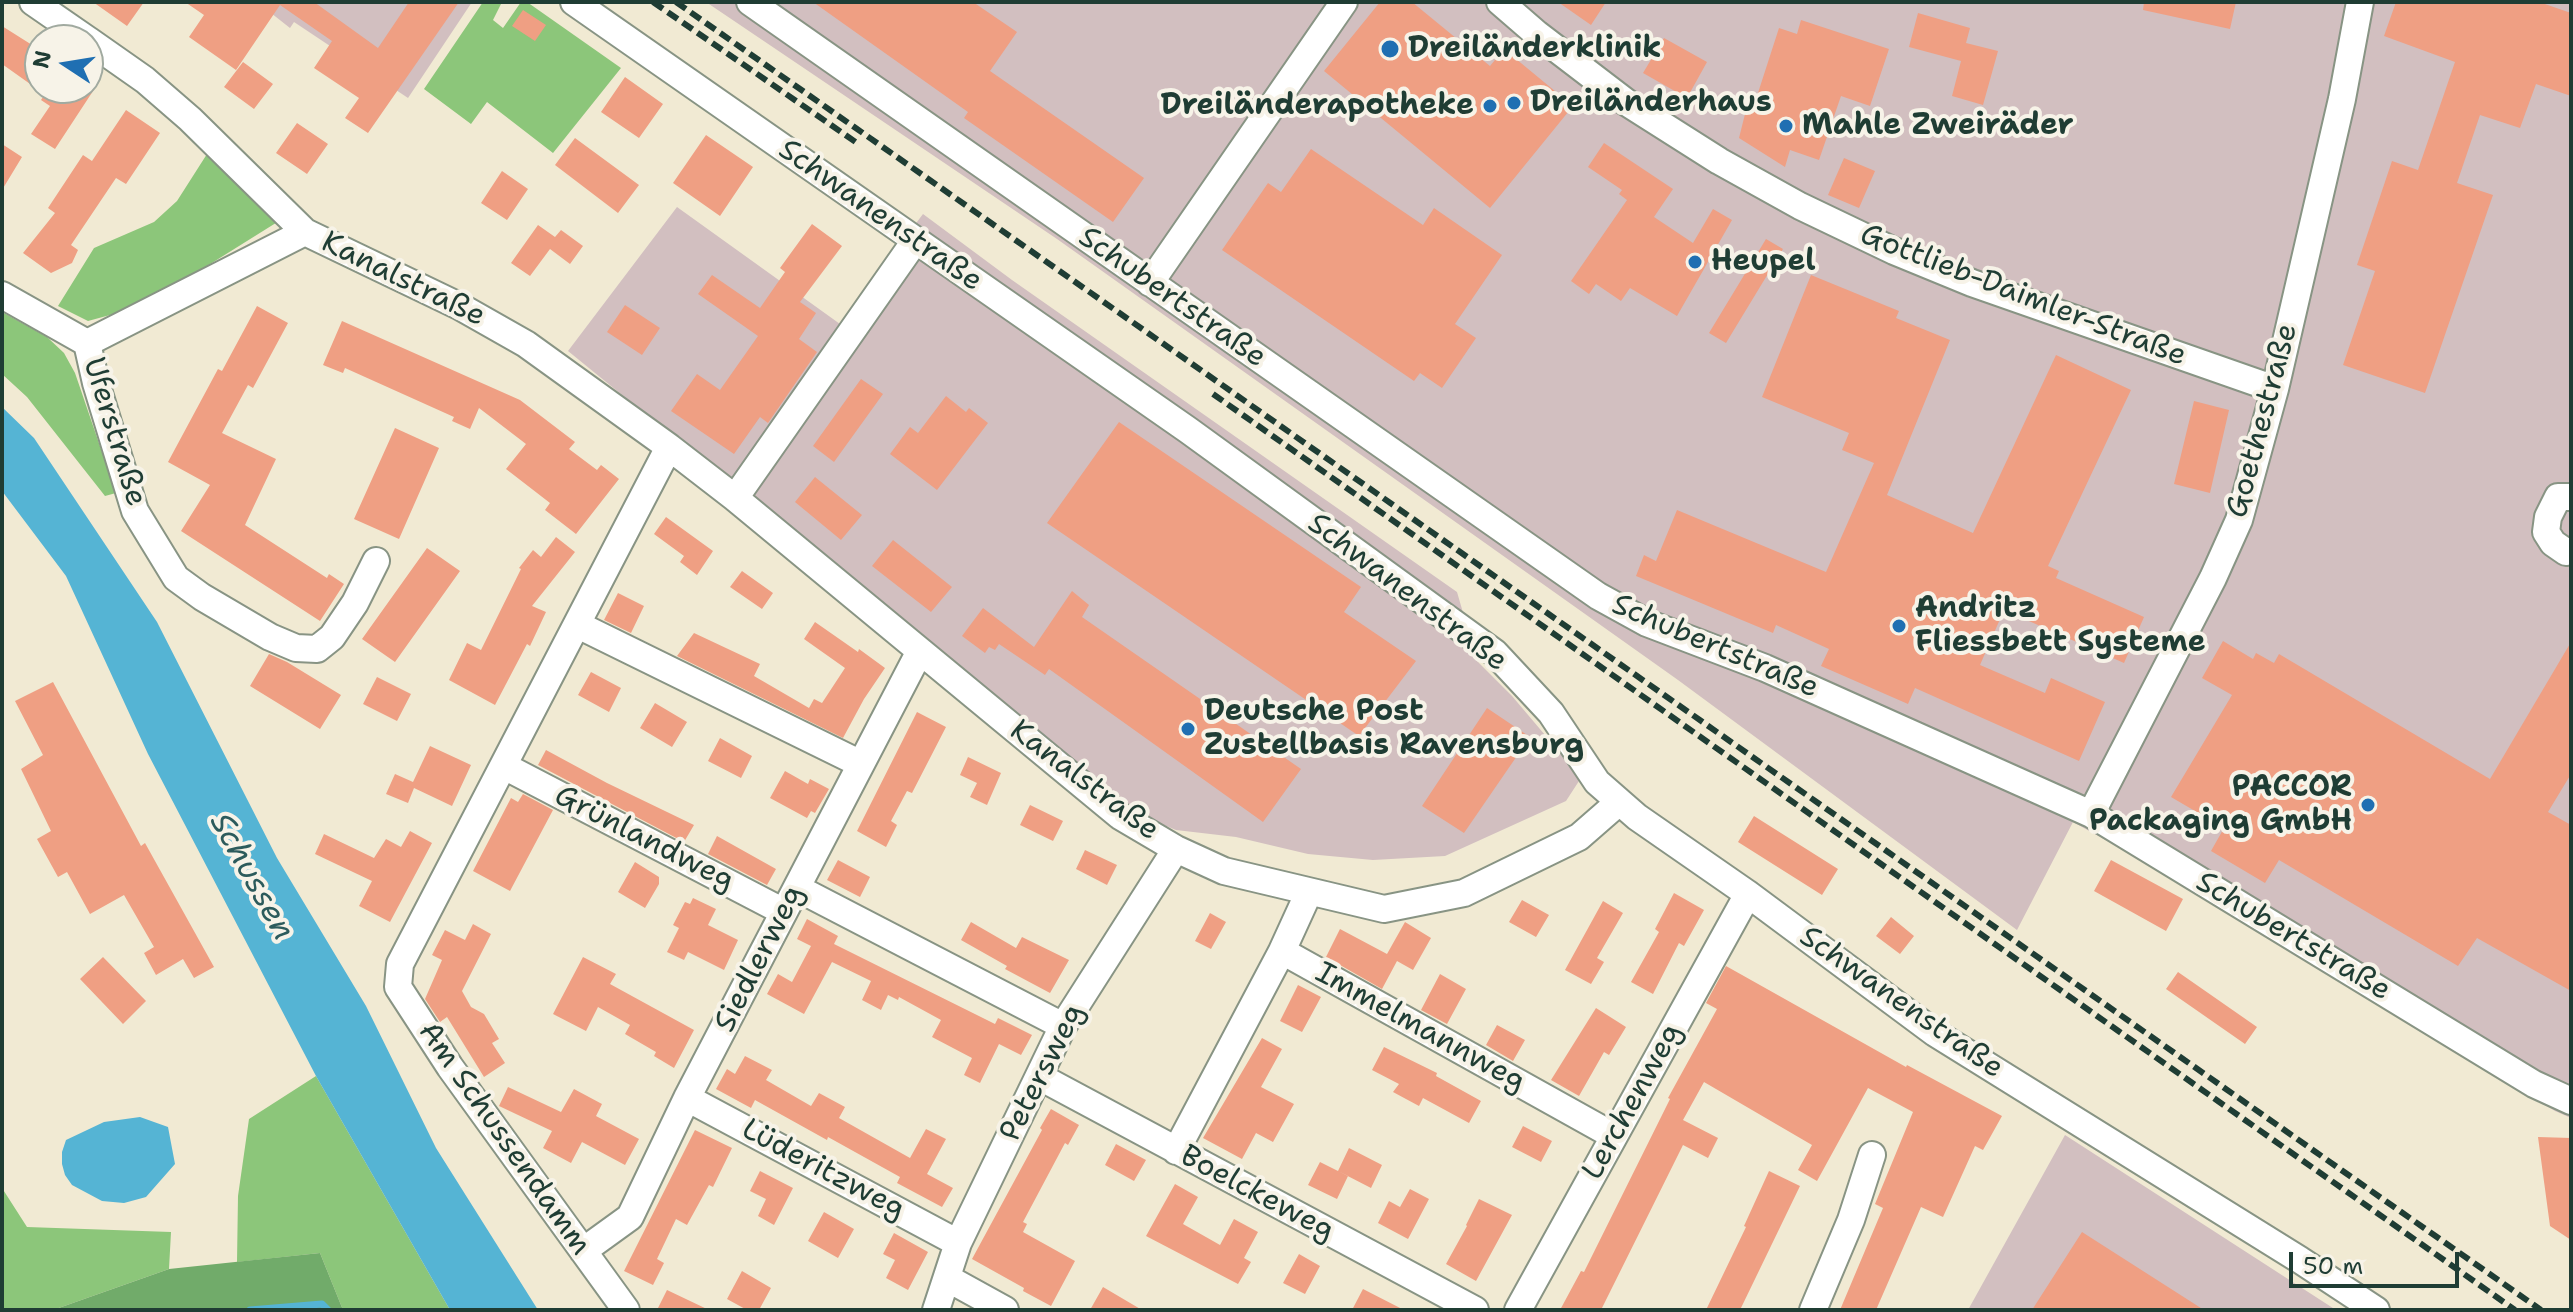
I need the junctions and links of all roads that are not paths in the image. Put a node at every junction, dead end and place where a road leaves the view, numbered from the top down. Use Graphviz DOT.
graph roads {
  1 [pos="33,2"];
  2 [pos="574,2"];
  3 [pos="750,2"];
  4 [pos="1344,2"];
  5 [pos="1500,2"];
  6 [pos="2360,2"];
  7 [pos="65,24"];
  8 [pos="104,51"];
  9 [pos="305,232"];
  10 [pos="915,241"];
  11 [pos="1150,283"];
  12 [pos="2,295"];
  13 [pos="87,343"];
  14 [pos="2275,389"];
  15 [pos="669,447"];
  16 [pos="2571,497"];
  17 [pos="735,498"];
  18 [pos="2571,551"];
  19 [pos="376,561"];
  20 [pos="578,625"];
  21 [pos="920,651"];
  22 [pos="861,764"];
  23 [pos="504,766"];
  24 [pos="1618,803"];
  25 [pos="2091,814"];
  26 [pos="1176,849"];
  27 [pos="797,888"];
  28 [pos="1309,892"];
  29 [pos="1748,894"];
  30 [pos="784,912"];
  31 [pos="1282,951"];
  32 [pos="1063,1026"];
  33 [pos="1040,1077"];
  34 [pos="687,1098"];
  35 [pos="2571,1101"];
  36 [pos="1614,1136"];
  37 [pos="1176,1151"];
  38 [pos="1872,1155"];
  39 [pos="958,1243"];
  40 [pos="583,1251"];
  41 [pos="947,1278"];
  42 [pos="2363,1306"];
  43 [pos="626,1310"];
  44 [pos="936,1310"];
  45 [pos="1005,1310"];
  46 [pos="1475,1310"];
  47 [pos="1518,1310"];
  48 [pos="1813,1310"];
  1 -- 7 [label="street, Kanalstraße"];
  2 -- 10 [label="street, Schwanenstraße"];
  3 -- 11 [label="street, Schubertstraße"];
  4 -- 11 [label="street"];
  5 -- 14 [label="street, Gottlieb-Daimler-Straße"];
  6 -- 14 [label="street, Goethestraße"];
  8 -- 9 [label="street, Kanalstraße"];
  9 -- 13 [label="street, Uferstraße"];
  9 -- 15 [label="street, Kanalstraße"];
  10 -- 17 [label="street"];
  10 -- 24 [label="street, Schwanenstraße"];
  11 -- 25 [label="street, Schubertstraße"];
  12 -- 13 [label="street, Uferstraße"];
  13 -- 19 [label="street, Uferstraße"];
  14 -- 25 [label="street, Goethestraße"];
  15 -- 17 [label="street, Kanalstraße"];
  15 -- 20 [label="street"];
  16 -- 18 [label="street"];
  17 -- 21 [label="street, Kanalstraße"];
  20 -- 22 [label="street"];
  20 -- 23 [label="street"];
  21 -- 22 [label="street, Siedlerweg"];
  21 -- 26 [label="street, Kanalstraße"];
  22 -- 27 [label="street, Siedlerweg"];
  23 -- 30 [label="street, Grünlandweg"];
  23 -- 40 [label="street, Am Schussendamm"];
  24 -- 28 [label="street, Kanalstraße"];
  24 -- 29 [label="street, Schwanenstraße"];
  25 -- 35 [label="street, Schubertstraße"];
  26 -- 28 [label="street, Kanalstraße"];
  26 -- 32 [label="street, Petersweg"];
  27 -- 30 [label="street, Siedlerweg"];
  27 -- 32 [label="street"];
  28 -- 31 [label="street, Immelmannweg"];
  29 -- 36 [label="street, Lerchenweg"];
  29 -- 42 [label="street, Schwanenstraße"];
  30 -- 34 [label="street, Siedlerweg"];
  31 -- 36 [label="street, Immelmannweg"];
  31 -- 37 [label="street"];
  32 -- 33 [label="street, Petersweg"];
  33 -- 37 [label="street, Boelckeweg"];
  33 -- 39 [label="street, Petersweg"];
  34 -- 39 [label="street, Lüderitzweg"];
  34 -- 40 [label="street, Siedlerweg"];
  36 -- 47 [label="street, Lerchenweg"];
  37 -- 46 [label="street, Boelckeweg"];
  38 -- 48 [label="street"];
  39 -- 41 [label="street, Petersweg"];
  40 -- 43 [label="street, Am Schussendamm"];
  41 -- 44 [label="street, Petersweg"];
  41 -- 45 [label="street"];
}
